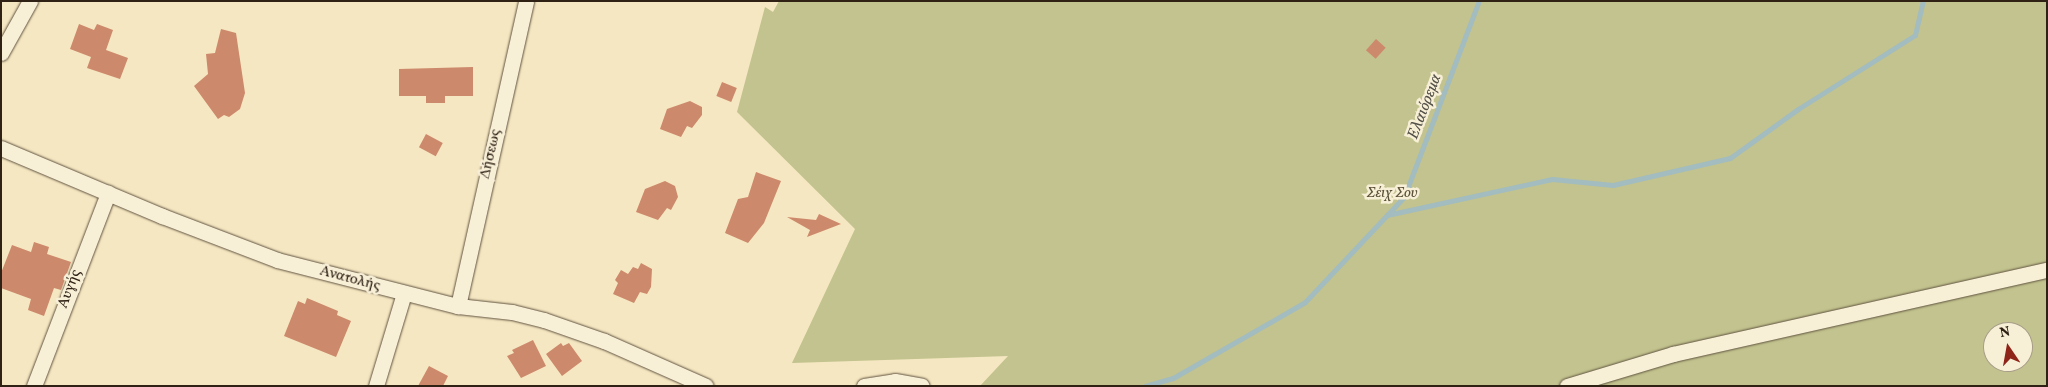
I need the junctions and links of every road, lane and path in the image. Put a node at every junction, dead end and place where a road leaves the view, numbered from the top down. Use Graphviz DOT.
graph roads {
  1 [pos="30,1"];
  2 [pos="526,1"];
  3 [pos="1,53"];
  4 [pos="1,148"];
  5 [pos="108,194"];
  6 [pos="2047,270"];
  7 [pos="404,293"];
  8 [pos="458,306"];
  9 [pos="34,386"];
  10 [pos="376,386"];
  11 [pos="706,386"];
  12 [pos="864,386"];
  13 [pos="922,386"];
  14 [pos="1567,386"];
  1 -- 3 [label="street"];
  2 -- 8 [label="street, Δήσεως"];
  4 -- 5 [label="street, Ανατολής"];
  5 -- 7 [label="street, Ανατολής"];
  5 -- 9 [label="street, Αυγής"];
  6 -- 14 [label="street"];
  7 -- 8 [label="street, Ανατολής"];
  7 -- 10 [label="street"];
  8 -- 11 [label="street, Ανατολής"];
  12 -- 13 [label="street"];
}
